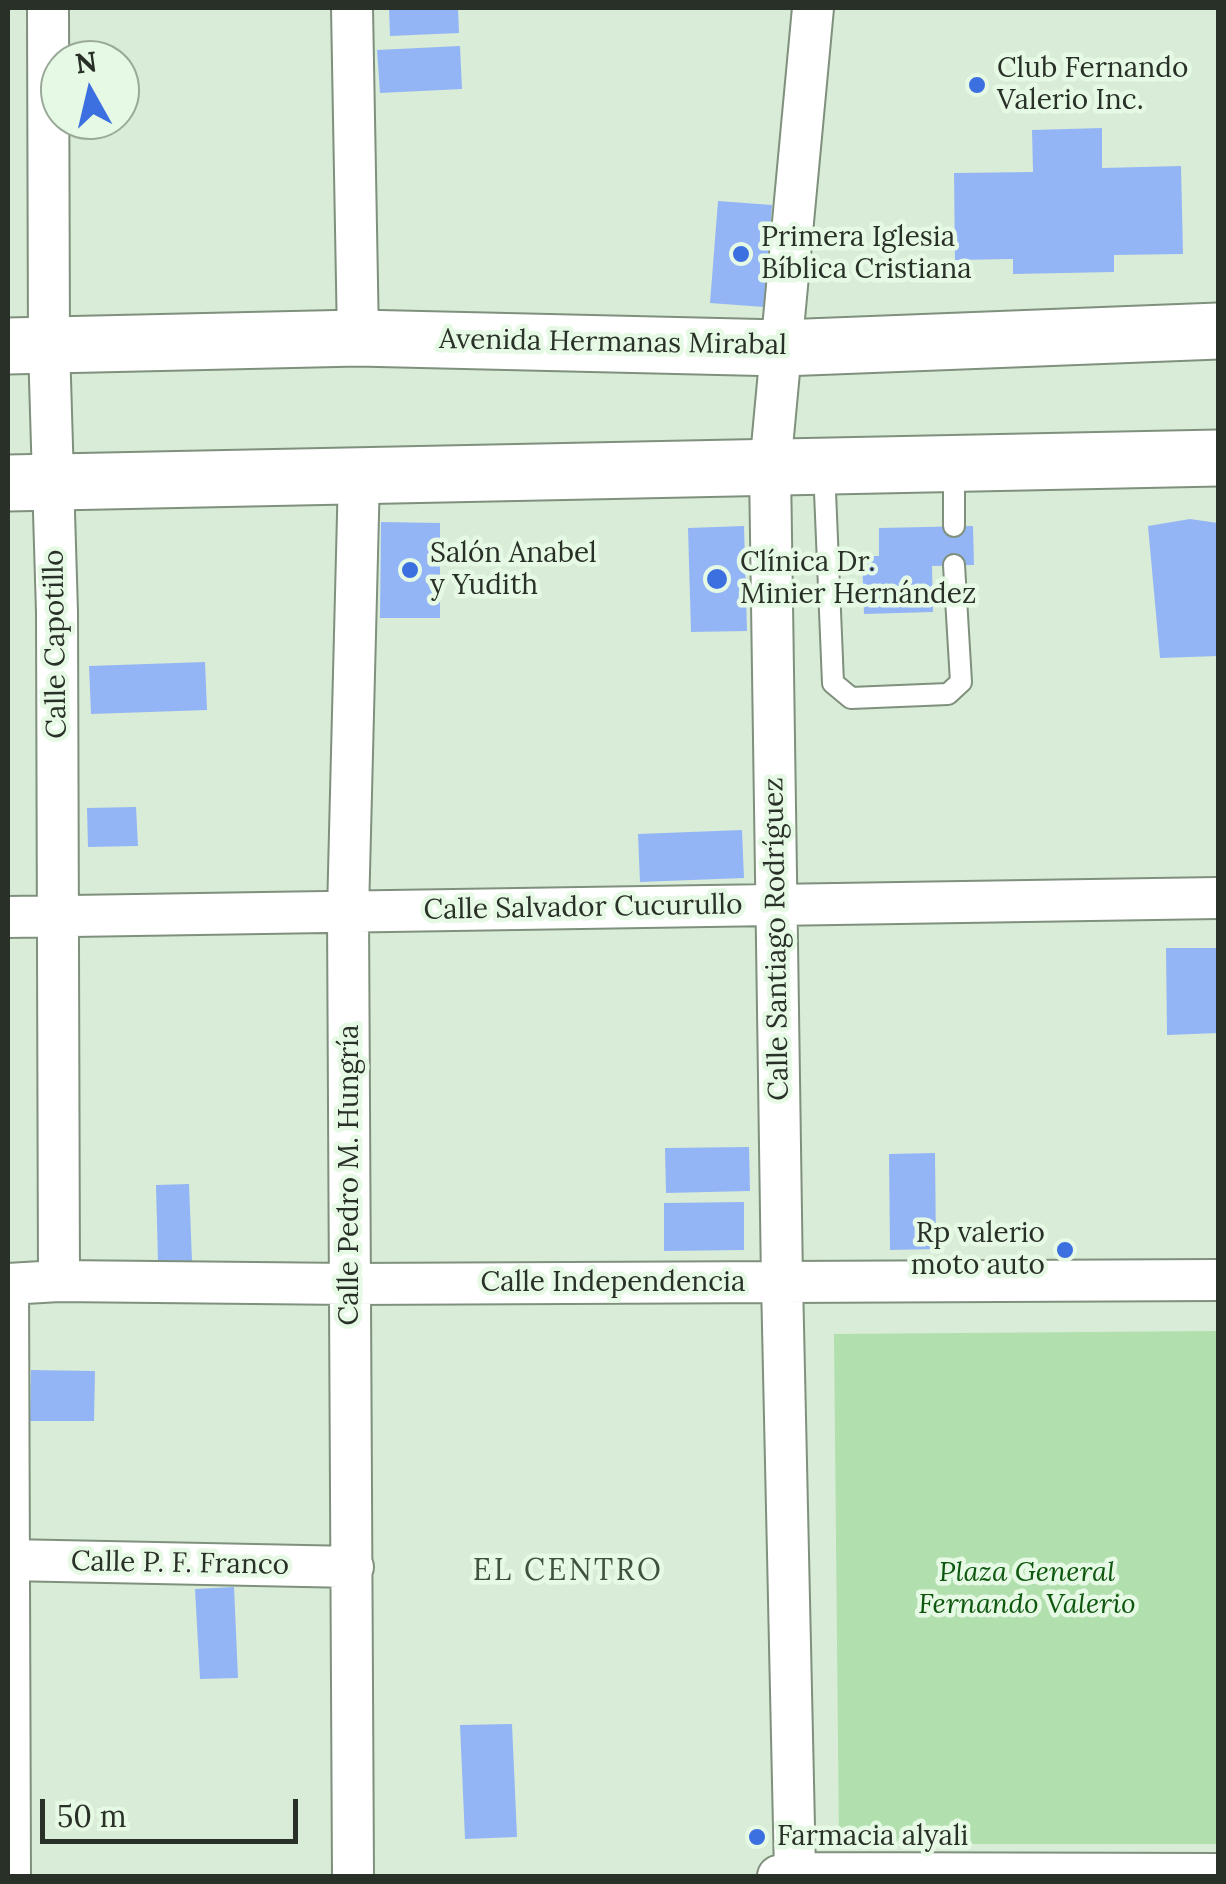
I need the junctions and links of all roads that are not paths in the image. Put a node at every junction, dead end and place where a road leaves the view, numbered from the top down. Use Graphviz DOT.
graph roads {
  1 [pos="48,8"];
  2 [pos="352,8"];
  3 [pos="813,8"];
  4 [pos="1218,330"];
  5 [pos="358,338"];
  6 [pos="28,346"];
  7 [pos="782,348"];
  8 [pos="1218,458"];
  9 [pos="954,464"];
  10 [pos="824,466"];
  11 [pos="770,468"];
  12 [pos="359,474"];
  13 [pos="30,482"];
  14 [pos="954,526"];
  15 [pos="954,565"];
  16 [pos="1218,898"];
  17 [pos="776,905"];
  18 [pos="348,912"];
  19 [pos="59,916"];
  20 [pos="8,917"];
  21 [pos="1218,1280"];
  22 [pos="59,1281"];
  23 [pos="782,1282"];
  24 [pos="8,1284"];
  25 [pos="351,1284"];
  26 [pos="8,1560"];
  27 [pos="353,1568"];
  28 [pos="1218,1874"];
  29 [pos="786,1875"];
  30 [pos="10,1876"];
  31 [pos="353,1876"];
  1 -- 6 [label="street, Calle Capotillo"];
  2 -- 5 [label="street"];
  3 -- 7 [label="street, Calle Santiago Rodríguez"];
  4 -- 7 [label="main road, Avenida Hermanas Mirabal"];
  5 -- 6 [label="main road, Avenida Hermanas Mirabal"];
  5 -- 7 [label="main road, Avenida Hermanas Mirabal"];
  6 -- 13 [label="street, Calle Capotillo"];
  7 -- 11 [label="street, Calle Santiago Rodríguez"];
  8 -- 9 [label="main road"];
  9 -- 10 [label="main road"];
  9 -- 14 [label="lane"];
  10 -- 11 [label="main road"];
  10 -- 15 [label="lane"];
  11 -- 12 [label="main road"];
  11 -- 17 [label="street, Calle Santiago Rodríguez"];
  12 -- 13 [label="main road"];
  12 -- 18 [label="street, Calle Pedro M. Hungría"];
  13 -- 19 [label="street, Calle Capotillo"];
  16 -- 17 [label="street, Calle Salvador Cucurullo"];
  17 -- 18 [label="street, Calle Salvador Cucurullo"];
  17 -- 23 [label="street, Calle Santiago Rodríguez"];
  18 -- 19 [label="street, Calle Salvador Cucurullo"];
  18 -- 25 [label="street, Calle Pedro M. Hungría"];
  19 -- 20 [label="street, Calle Salvador Cucurullo"];
  19 -- 22 [label="street, Calle Capotillo"];
  21 -- 23 [label="street, Calle Independencia"];
  22 -- 24 [label="street, Calle Independencia"];
  22 -- 25 [label="street, Calle Independencia"];
  23 -- 25 [label="street, Calle Independencia"];
  23 -- 29 [label="street, Calle Santiago Rodríguez"];
  24 -- 26 [label="street"];
  25 -- 27 [label="street, Calle Pedro M. Hungría"];
  26 -- 27 [label="street, Calle P. F. Franco"];
  26 -- 30 [label="street"];
  27 -- 31 [label="street, Calle Pedro M. Hungría"];
  28 -- 29 [label="street"];
}
